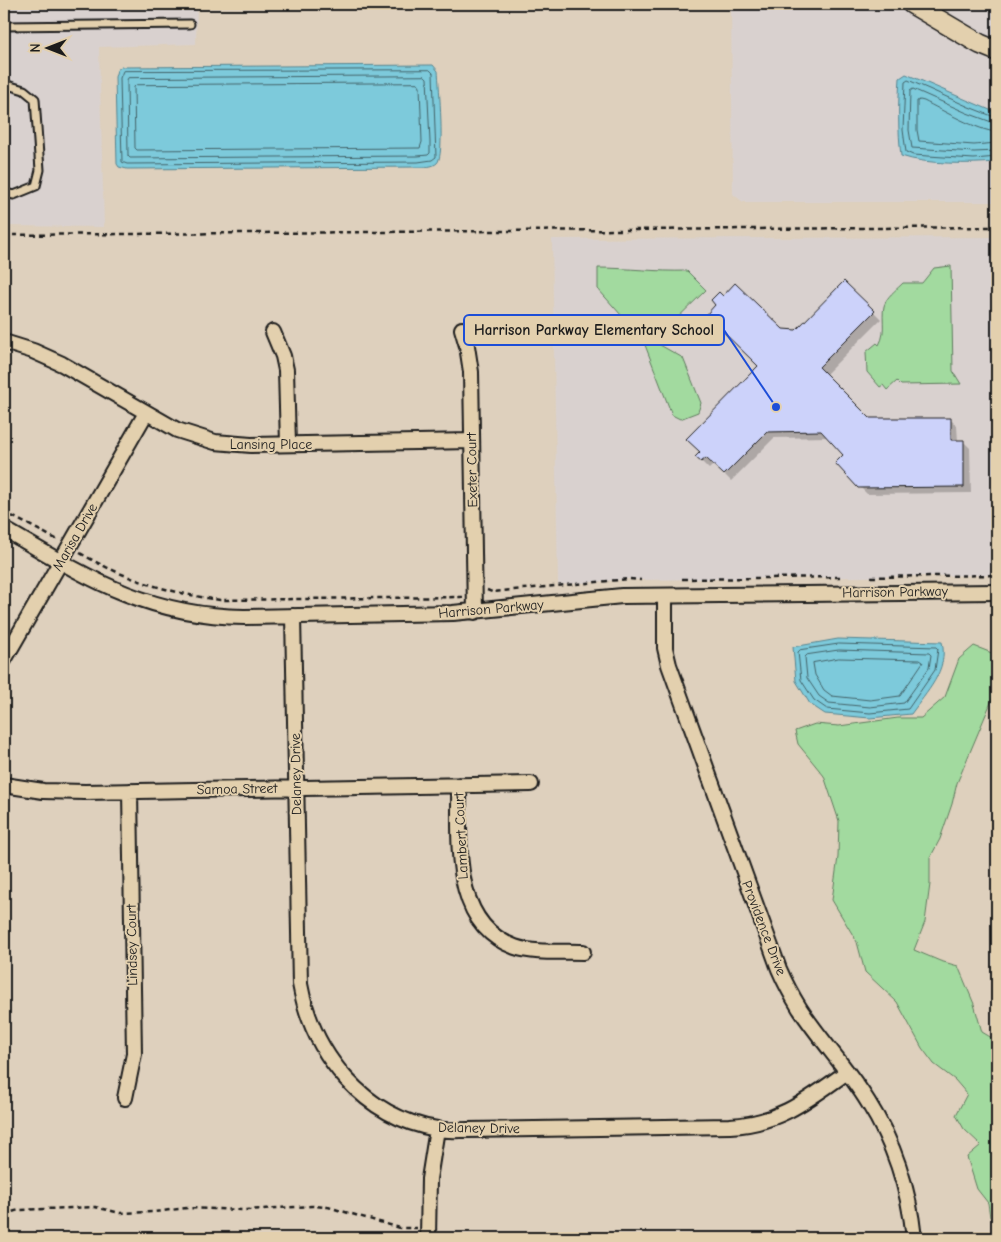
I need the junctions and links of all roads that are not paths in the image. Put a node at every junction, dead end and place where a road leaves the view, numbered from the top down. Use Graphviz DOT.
graph roads {
  1 [pos="912,4"];
  2 [pos="190,24"];
  3 [pos="4,26"];
  4 [pos="997,51"];
  5 [pos="4,84"];
  6 [pos="4,194"];
  7 [pos="462,329"];
  8 [pos="273,332"];
  9 [pos="4,342"];
  10 [pos="146,413"];
  11 [pos="472,441"];
  12 [pos="288,444"];
  13 [pos="4,529"];
  14 [pos="60,562"];
  15 [pos="997,592"];
  16 [pos="665,596"];
  17 [pos="475,612"];
  18 [pos="293,616"];
  19 [pos="4,660"];
  20 [pos="531,784"];
  21 [pos="4,785"];
  22 [pos="459,785"];
  23 [pos="297,788"];
  24 [pos="130,792"];
  25 [pos="583,952"];
  26 [pos="847,1072"];
  27 [pos="125,1098"];
  28 [pos="437,1129"];
  29 [pos="428,1233"];
  30 [pos="914,1238"];
  1 -- 4 [label="street"];
  2 -- 3 [label="lane"];
  5 -- 6 [label="lane"];
  7 -- 11 [label="street, Exeter Court"];
  8 -- 12 [label="street"];
  9 -- 10 [label="street, Lansing Place"];
  10 -- 12 [label="street, Lansing Place"];
  10 -- 14 [label="street, Marisa Drive"];
  11 -- 12 [label="street, Lansing Place"];
  11 -- 17 [label="street, Exeter Court"];
  13 -- 14 [label="street, Harrison Parkway"];
  14 -- 18 [label="street, Harrison Parkway"];
  14 -- 19 [label="street, Marisa Drive"];
  15 -- 16 [label="street, Harrison Parkway"];
  16 -- 17 [label="street, Harrison Parkway"];
  16 -- 26 [label="street, Providence Drive"];
  17 -- 18 [label="street, Harrison Parkway"];
  18 -- 23 [label="street, Delaney Drive"];
  20 -- 22 [label="street, Samoa Street"];
  21 -- 24 [label="street, Samoa Street"];
  22 -- 23 [label="street, Samoa Street"];
  22 -- 25 [label="street, Lambert Court"];
  23 -- 24 [label="street, Samoa Street"];
  23 -- 28 [label="street, Delaney Drive"];
  24 -- 27 [label="street, Lindsey Court"];
  26 -- 28 [label="street, Delaney Drive"];
  26 -- 30 [label="street, Providence Drive"];
  28 -- 29 [label="street"];
}
